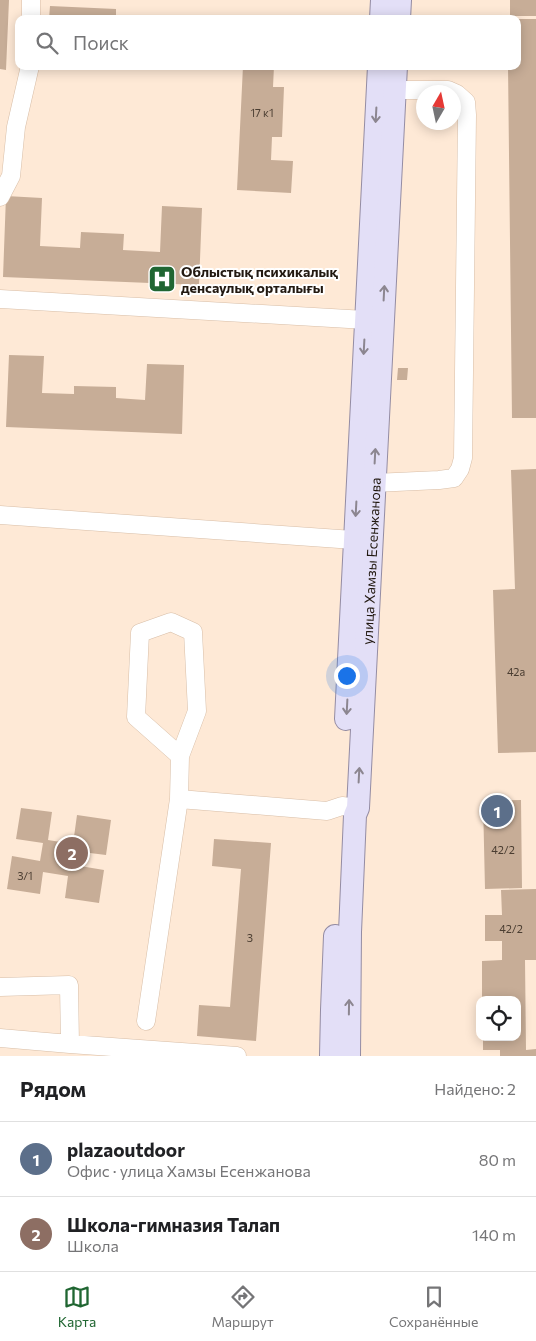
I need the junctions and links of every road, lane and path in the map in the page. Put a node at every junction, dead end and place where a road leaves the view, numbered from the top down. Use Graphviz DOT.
graph roads {
  1 [pos="31,0"];
  2 [pos="382,0"];
  3 [pos="400,0"];
  4 [pos="31,15"];
  5 [pos="381,15"];
  6 [pos="399,15"];
  7 [pos="29,70"];
  8 [pos="379,70"];
  9 [pos="396,70"];
  10 [pos="395,90"];
  11 [pos="0,197"];
  12 [pos="0,299"];
  13 [pos="366,320"];
  14 [pos="374,483"];
  15 [pos="0,516"];
  16 [pos="363,541"];
  17 [pos="180,756"];
  18 [pos="179,799"];
  19 [pos="350,807"];
  20 [pos="0,987"];
  21 [pos="146,1021"];
  22 [pos="0,1038"];
  23 [pos="70,1044"];
  24 [pos="237,1056"];
  25 [pos="331,1056"];
  26 [pos="349,1056"];
  1 -- 4 [label="street"];
  2 -- 5 [label="main road"];
  3 -- 6 [label="main road"];
  7 -- 11 [label="street"];
  8 -- 13 [label="main road, улица Хамзы Есенжанова, one-way"];
  9 -- 10 [label="main road, улица Хамзы Есенжанова"];
  14 -- 10 [label="main road, улица Хамзы Есенжанова, one-way"];
  10 -- 14 [label="street"];
  12 -- 13 [label="street"];
  13 -- 16 [label="main road, улица Хамзы Есенжанова, one-way"];
  14 -- 16 [label="main road, улица Хамзы Есенжанова"];
  15 -- 16 [label="street"];
  16 -- 19 [label="main road, улица Хамзы Есенжанова"];
  17 -- 17 [label="street"];
  17 -- 18 [label="street"];
  18 -- 19 [label="street"];
  18 -- 21 [label="street"];
  19 -- 25 [label="main road, улица Хамзы Есенжанова"];
  26 -- 19 [label="main road, улица Хамзы Есенжанова, one-way"];
  20 -- 23 [label="street"];
  22 -- 23 [label="street"];
  23 -- 24 [label="street"];
}
